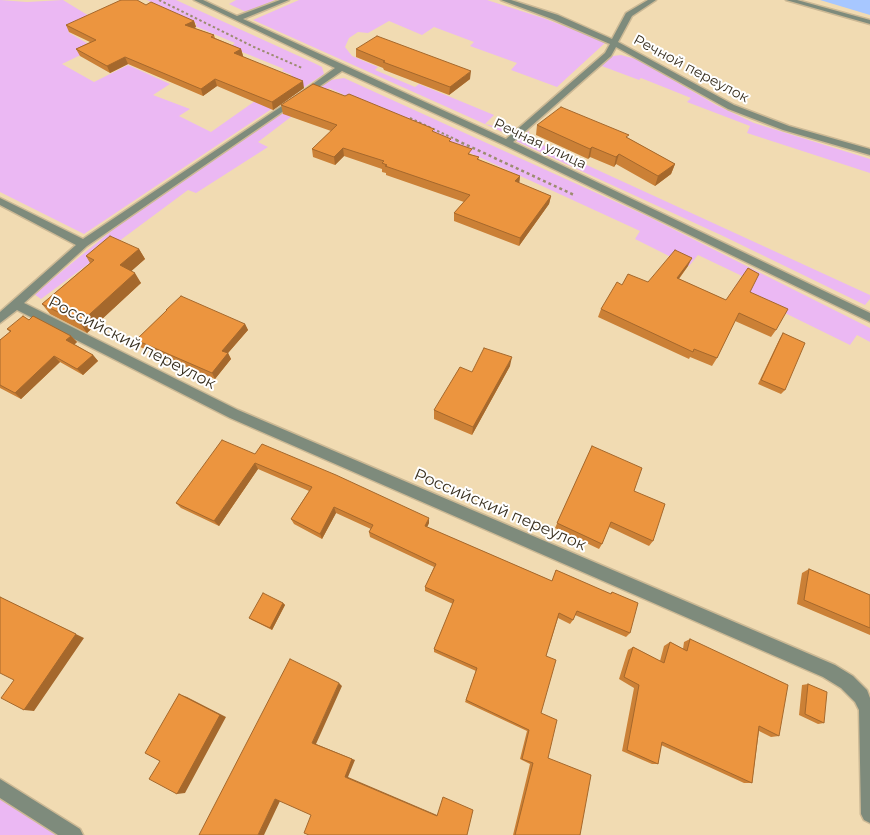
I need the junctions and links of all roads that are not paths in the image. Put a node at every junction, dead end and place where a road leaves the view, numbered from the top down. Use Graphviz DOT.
graph roads {
  1 [pos="197,0"];
  2 [pos="286,0"];
  3 [pos="504,0"];
  4 [pos="653,0"];
  5 [pos="789,0"];
  6 [pos="238,19"];
  7 [pos="870,22"];
  8 [pos="614,43"];
  9 [pos="341,68"];
  10 [pos="507,143"];
  11 [pos="870,152"];
  12 [pos="0,201"];
  13 [pos="83,244"];
  14 [pos="16,304"];
  15 [pos="870,318"];
  16 [pos="0,319"];
  17 [pos="0,788"];
  18 [pos="870,814"];
  19 [pos="74,835"];
  1 -- 6 [label="street, Речная улица"];
  2 -- 6 [label="street"];
  3 -- 8 [label="street, Речной переулок"];
  4 -- 8 [label="street"];
  5 -- 7 [label="street"];
  6 -- 9 [label="street, Речная улица"];
  8 -- 10 [label="street"];
  8 -- 11 [label="street, Речной переулок"];
  9 -- 10 [label="street, Речная улица"];
  9 -- 13 [label="street"];
  10 -- 15 [label="street, Речная улица"];
  12 -- 13 [label="street"];
  13 -- 14 [label="street"];
  14 -- 16 [label="street"];
  14 -- 18 [label="street, Российский переулок"];
  17 -- 19 [label="street"];
}
